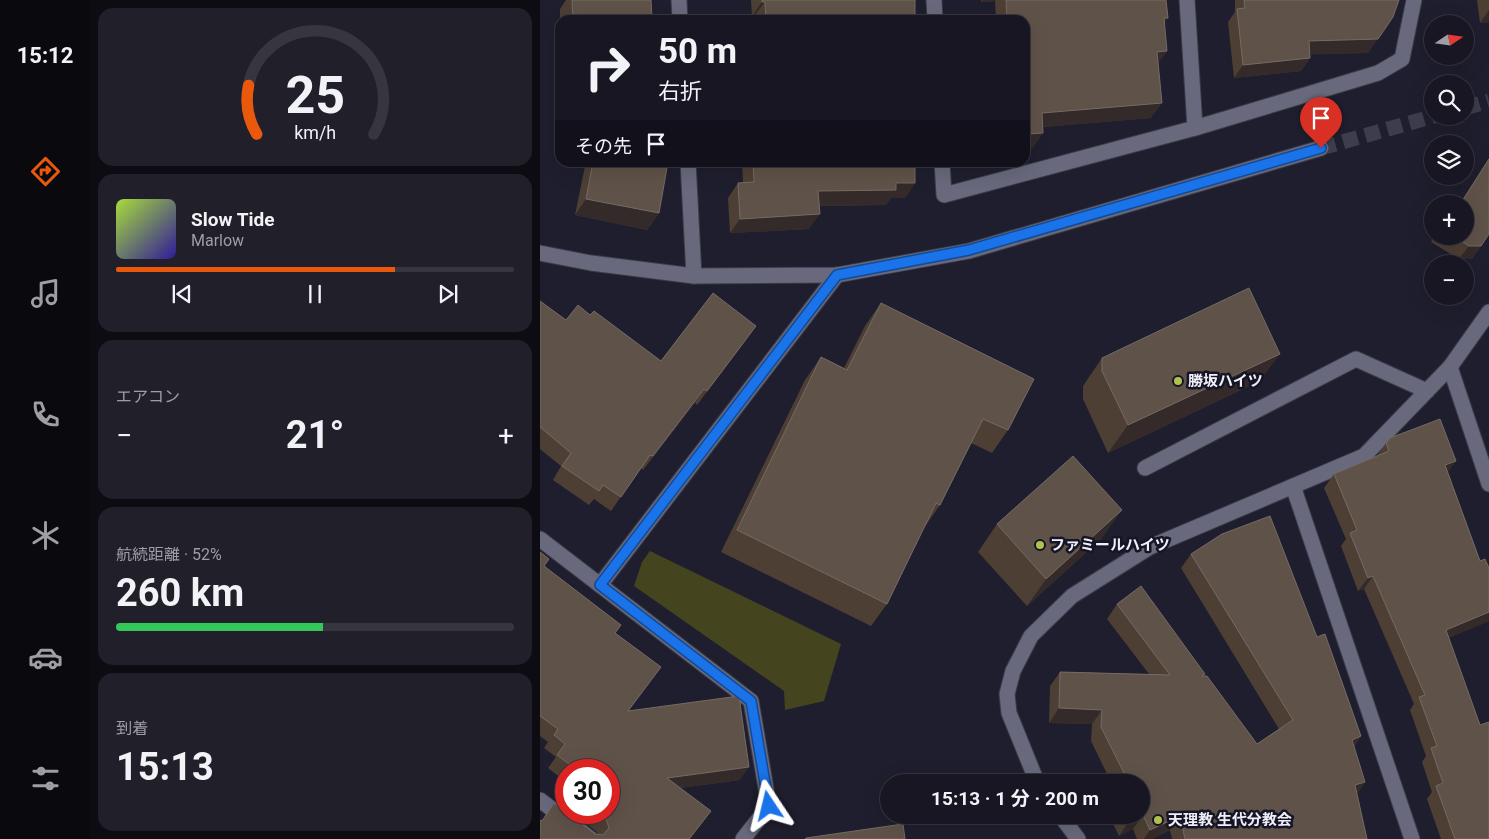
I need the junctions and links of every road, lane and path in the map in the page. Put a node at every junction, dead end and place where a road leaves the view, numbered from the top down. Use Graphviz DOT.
graph roads {
  1 [pos="679,0"];
  2 [pos="934,0"];
  3 [pos="1187,0"];
  4 [pos="1414,0"];
  5 [pos="680,15"];
  6 [pos="934,15"];
  7 [pos="1195,128"];
  8 [pos="1321,148"];
  9 [pos="688,167"];
  10 [pos="942,167"];
  11 [pos="540,253"];
  12 [pos="837,275"];
  13 [pos="694,276"];
  14 [pos="1489,312"];
  15 [pos="1450,367"];
  16 [pos="1427,391"];
  17 [pos="1145,468"];
  18 [pos="1489,484"];
  19 [pos="1293,486"];
  20 [pos="540,539"];
  21 [pos="600,585"];
  22 [pos="1033,774"];
  23 [pos="540,800"];
  24 [pos="1067,824"];
  25 [pos="591,839"];
  26 [pos="743,839"];
  27 [pos="1078,839"];
  28 [pos="1412,839"];
  1 -- 5 [label="street"];
  2 -- 6 [label="street"];
  3 -- 7 [label="street"];
  4 -- 7 [label="street"];
  7 -- 10 [label="street"];
  8 -- 12 [label="street"];
  9 -- 13 [label="street"];
  11 -- 13 [label="street"];
  12 -- 13 [label="street"];
  12 -- 21 [label="street"];
  14 -- 15 [label="street"];
  15 -- 16 [label="street"];
  15 -- 18 [label="street"];
  16 -- 17 [label="street"];
  16 -- 19 [label="street"];
  19 -- 22 [label="street"];
  19 -- 28 [label="street"];
  20 -- 21 [label="street"];
  21 -- 26 [label="street"];
  23 -- 25 [label="street"];
  24 -- 27 [label="street"];
}
